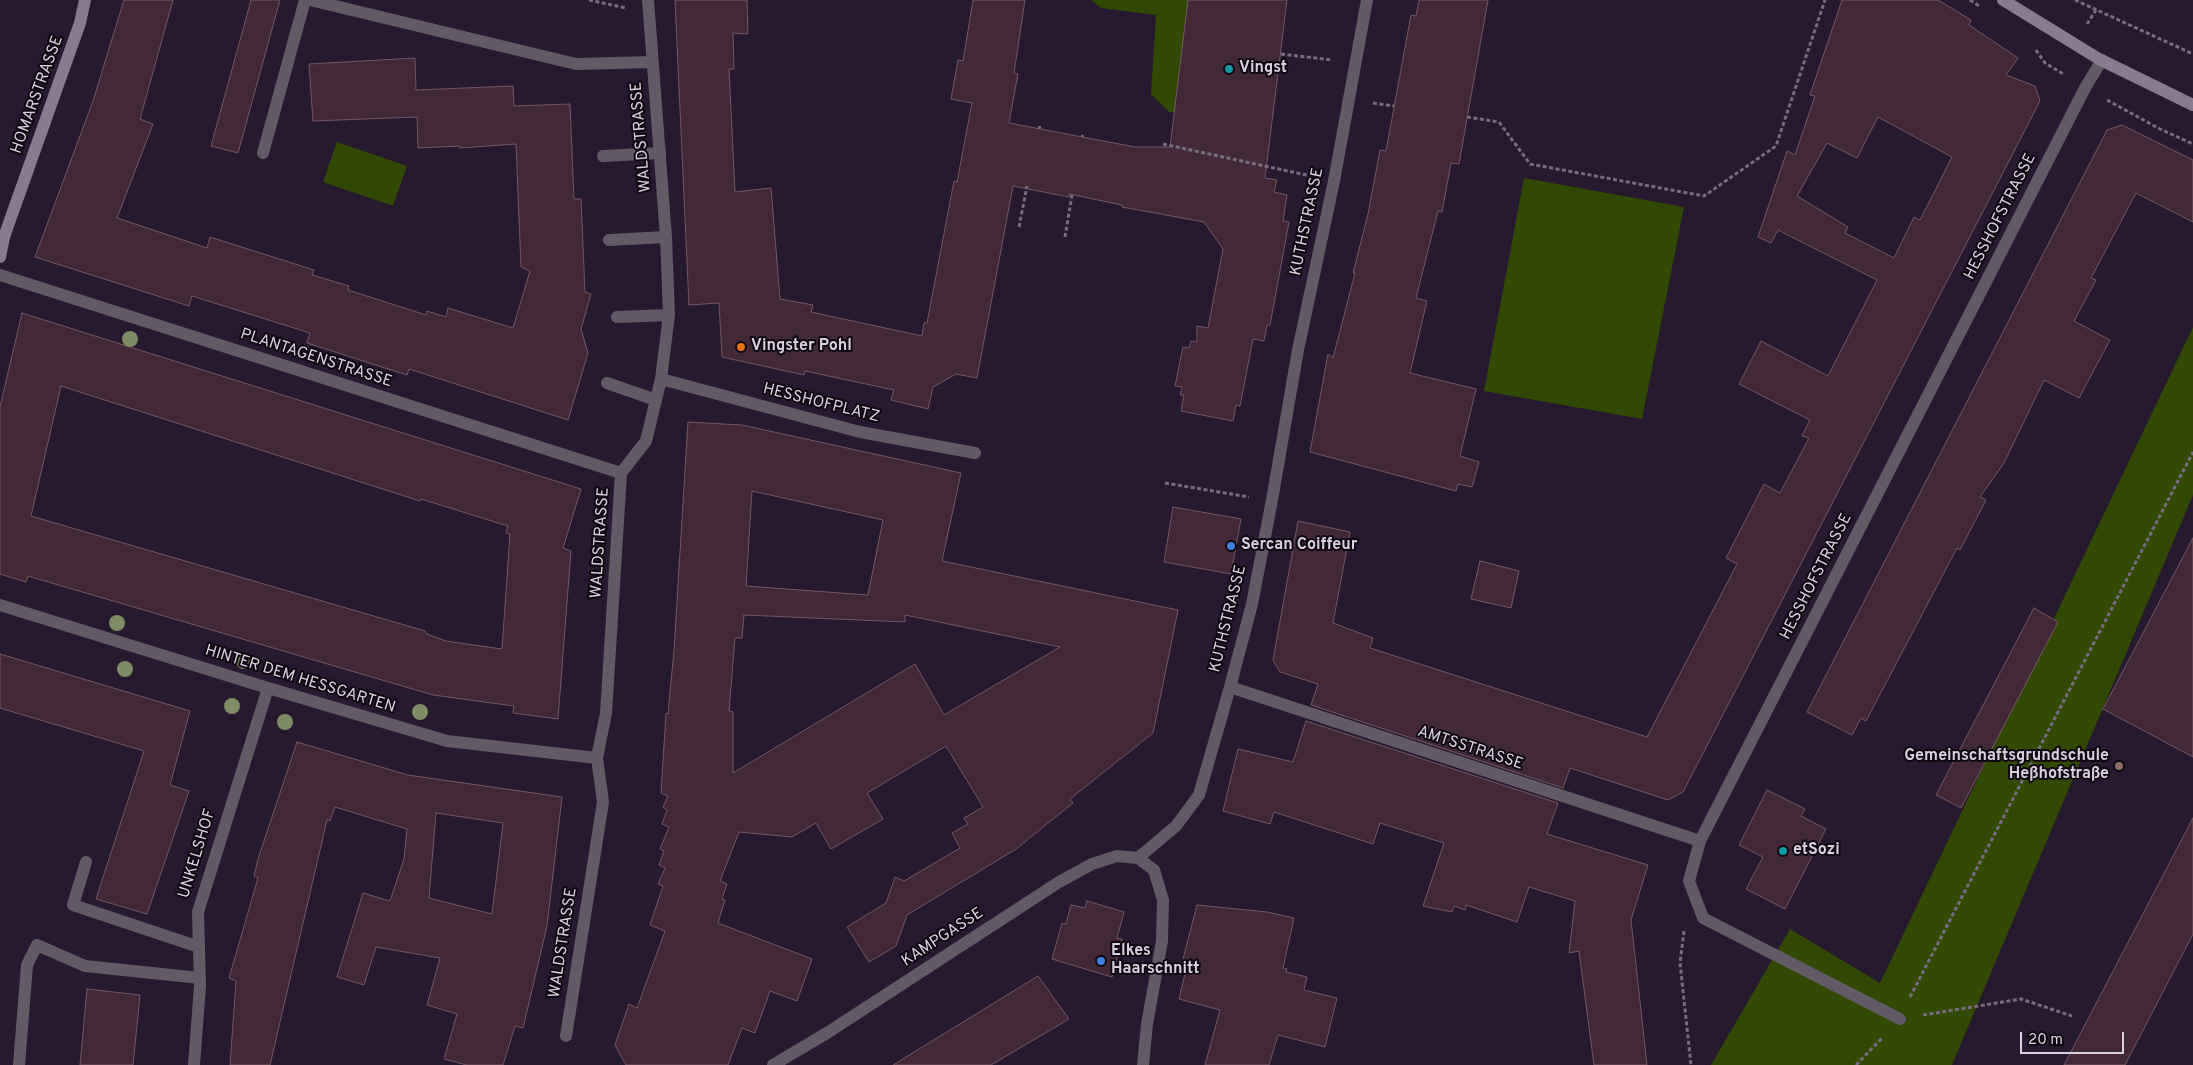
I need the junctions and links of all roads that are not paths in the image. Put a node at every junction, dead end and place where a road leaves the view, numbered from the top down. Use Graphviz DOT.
graph roads {
  1 [pos="85,0"];
  2 [pos="305,0"];
  3 [pos="310,0"];
  4 [pos="1367,0"];
  5 [pos="2003,0"];
  6 [pos="648,6"];
  7 [pos="2102,60"];
  8 [pos="652,62"];
  9 [pos="2193,105"];
  10 [pos="263,153"];
  11 [pos="660,154"];
  12 [pos="604,156"];
  13 [pos="666,237"];
  14 [pos="609,240"];
  15 [pos="0,257"];
  16 [pos="0,275"];
  17 [pos="669,315"];
  18 [pos="617,317"];
  19 [pos="661,379"];
  20 [pos="608,383"];
  21 [pos="656,400"];
  22 [pos="975,453"];
  23 [pos="621,473"];
  24 [pos="0,605"];
  25 [pos="1230,687"];
  26 [pos="268,688"];
  27 [pos="597,758"];
  28 [pos="1700,841"];
  29 [pos="1138,858"];
  30 [pos="86,862"];
  31 [pos="199,947"];
  32 [pos="200,978"];
  33 [pos="1900,1019"];
  34 [pos="566,1036"];
  35 [pos="19,1065"];
  36 [pos="194,1065"];
  37 [pos="773,1065"];
  38 [pos="1144,1065"];
  1 -- 15 [label="street, HOMARSTRASSE"];
  2 -- 10 [label="street"];
  3 -- 8 [label="street"];
  4 -- 25 [label="street, KUTHSTRASSE"];
  5 -- 7 [label="street"];
  6 -- 8 [label="street, WALDSTRASSE"];
  7 -- 9 [label="street"];
  7 -- 28 [label="street, HESSHOFSTRASSE"];
  8 -- 11 [label="street, WALDSTRASSE"];
  11 -- 12 [label="street"];
  11 -- 13 [label="street, WALDSTRASSE"];
  13 -- 14 [label="street"];
  13 -- 17 [label="street, WALDSTRASSE"];
  16 -- 23 [label="street, PLANTAGENSTRASSE"];
  17 -- 18 [label="street"];
  17 -- 19 [label="street, WALDSTRASSE"];
  19 -- 21 [label="street, WALDSTRASSE"];
  19 -- 22 [label="street, HESSHOFPLATZ"];
  20 -- 21 [label="street"];
  21 -- 23 [label="street, WALDSTRASSE"];
  23 -- 27 [label="street, WALDSTRASSE"];
  24 -- 26 [label="street, HINTER DEM HESSGARTEN"];
  25 -- 28 [label="street, AMTSSTRASSE"];
  25 -- 29 [label="street, KUTHSTRASSE"];
  26 -- 27 [label="street, HINTER DEM HESSGARTEN"];
  26 -- 31 [label="street, UNKELSHOF"];
  27 -- 34 [label="street, WALDSTRASSE"];
  28 -- 33 [label="street, HESSHOFSTRASSE"];
  29 -- 37 [label="street, KAMPGASSE"];
  29 -- 38 [label="street"];
  30 -- 31 [label="street"];
  31 -- 32 [label="street, UNKELSHOF"];
  32 -- 35 [label="street"];
  32 -- 36 [label="street, UNKELSHOF"];
}
